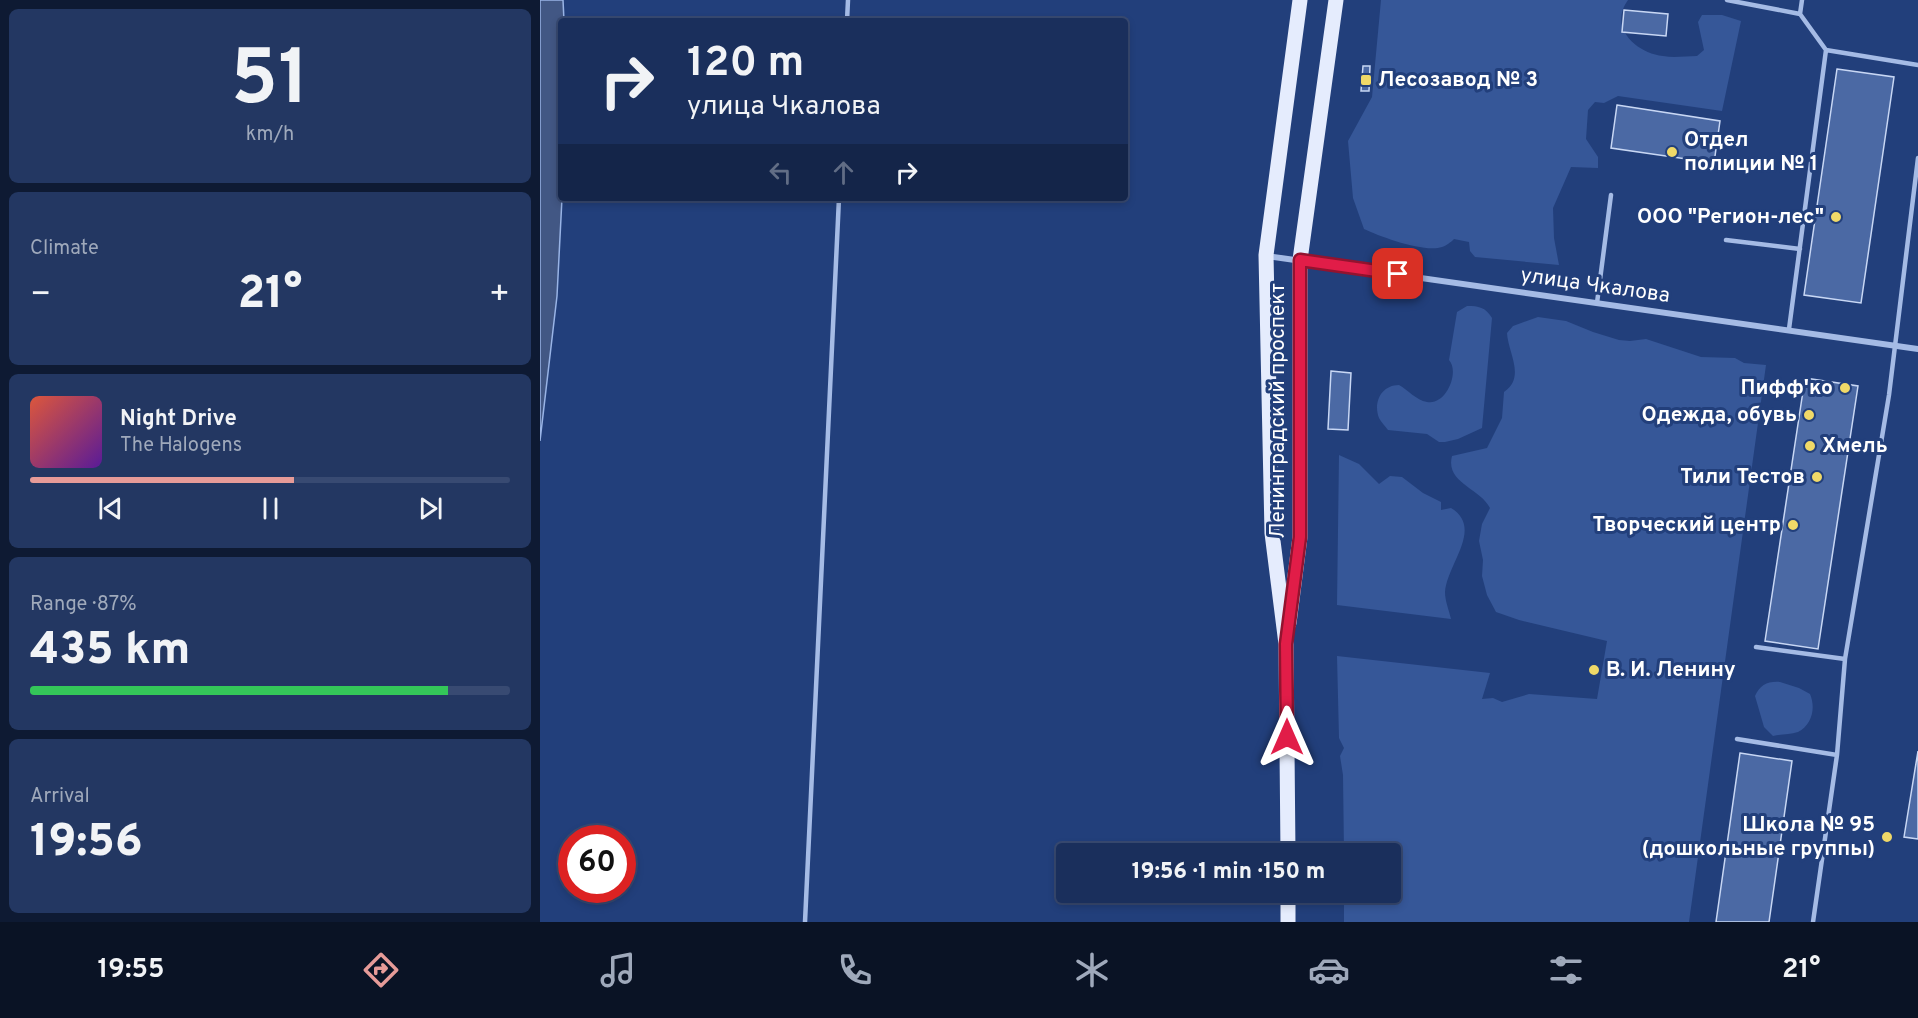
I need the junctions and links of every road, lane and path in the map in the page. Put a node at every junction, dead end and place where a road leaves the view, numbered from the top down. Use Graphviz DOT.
graph roads {
  1 [pos="848,0"];
  2 [pos="1300,0"];
  3 [pos="1336,0"];
  4 [pos="1726,0"];
  5 [pos="1802,0"];
  6 [pos="1800,14"];
  7 [pos="847,18"];
  8 [pos="1826,50"];
  9 [pos="1918,65"];
  10 [pos="1918,158"];
  11 [pos="1611,195"];
  12 [pos="839,201"];
  13 [pos="1726,240"];
  14 [pos="1800,249"];
  15 [pos="1266,255"];
  16 [pos="1300,260"];
  17 [pos="1597,303"];
  18 [pos="1789,329"];
  19 [pos="1894,345"];
  20 [pos="1918,349"];
  21 [pos="1286,644"];
  22 [pos="1756,647"];
  23 [pos="1845,659"];
  24 [pos="1737,739"];
  25 [pos="1837,755"];
  26 [pos="1288,843"];
  27 [pos="1288,903"];
  28 [pos="805,922"];
  29 [pos="1288,922"];
  30 [pos="1813,922"];
  1 -- 7 [label="lane"];
  2 -- 15 [label="main road, Ленинградский проспект"];
  3 -- 16 [label="main road, Ленинградский проспект"];
  4 -- 6 [label="lane"];
  5 -- 6 [label="lane"];
  6 -- 8 [label="lane"];
  8 -- 9 [label="lane"];
  8 -- 14 [label="lane"];
  10 -- 19 [label="lane"];
  11 -- 17 [label="lane"];
  12 -- 28 [label="lane"];
  13 -- 14 [label="lane"];
  14 -- 18 [label="lane"];
  15 -- 16 [label="street, улица Чкалова"];
  15 -- 21 [label="main road, Ленинградский проспект"];
  16 -- 17 [label="street, улица Чкалова"];
  16 -- 21 [label="main road, Ленинградский проспект"];
  17 -- 18 [label="street, улица Чкалова"];
  18 -- 19 [label="street, улица Чкалова"];
  19 -- 20 [label="street, улица Чкалова"];
  19 -- 23 [label="lane"];
  21 -- 26 [label="main road, Ленинградский проспект"];
  22 -- 23 [label="lane"];
  23 -- 25 [label="lane"];
  24 -- 25 [label="lane"];
  25 -- 30 [label="lane"];
  27 -- 29 [label="main road"];
}
